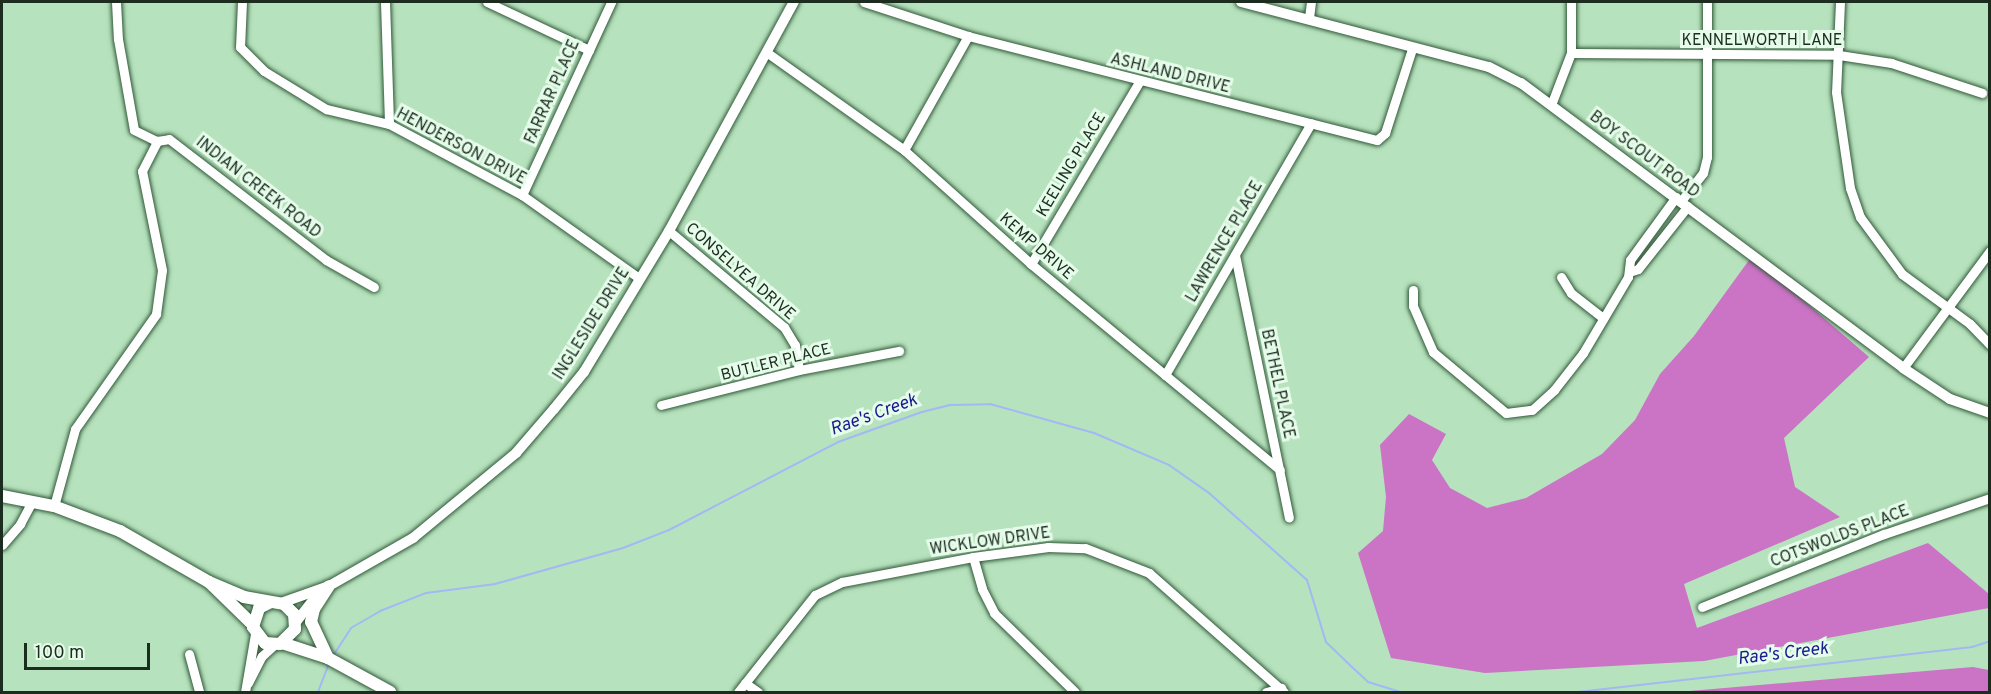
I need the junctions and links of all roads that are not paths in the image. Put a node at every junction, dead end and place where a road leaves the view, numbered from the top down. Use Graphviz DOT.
graph roads {
  1 [pos="116,2"];
  2 [pos="242,2"];
  3 [pos="385,2"];
  4 [pos="488,2"];
  5 [pos="611,2"];
  6 [pos="794,2"];
  7 [pos="864,2"];
  8 [pos="1241,2"];
  9 [pos="1311,2"];
  10 [pos="1571,2"];
  11 [pos="1707,2"];
  12 [pos="1840,2"];
  13 [pos="1309,18"];
  14 [pos="968,36"];
  15 [pos="1412,49"];
  16 [pos="589,50"];
  17 [pos="1571,53"];
  18 [pos="769,54"];
  19 [pos="1839,55"];
  20 [pos="1706,57"];
  21 [pos="1139,82"];
  22 [pos="1982,93"];
  23 [pos="1551,105"];
  24 [pos="1311,123"];
  25 [pos="389,124"];
  26 [pos="157,141"];
  27 [pos="904,150"];
  28 [pos="522,195"];
  29 [pos="1682,202"];
  30 [pos="669,231"];
  31 [pos="1989,251"];
  32 [pos="1235,255"];
  33 [pos="1031,264"];
  34 [pos="1629,272"];
  35 [pos="1562,277"];
  36 [pos="639,278"];
  37 [pos="374,288"];
  38 [pos="1413,290"];
  39 [pos="1946,307"];
  40 [pos="1604,318"];
  41 [pos="1989,345"];
  42 [pos="899,351"];
  43 [pos="1903,368"];
  44 [pos="799,370"];
  45 [pos="1165,375"];
  46 [pos="661,405"];
  47 [pos="1989,413"];
  48 [pos="1280,470"];
  49 [pos="2,496"];
  50 [pos="1989,498"];
  51 [pos="32,501"];
  52 [pos="54,506"];
  53 [pos="1289,518"];
  54 [pos="2,544"];
  55 [pos="973,557"];
  56 [pos="209,582"];
  57 [pos="329,586"];
  58 [pos="276,602"];
  59 [pos="1702,607"];
  60 [pos="296,623"];
  61 [pos="254,630"];
  62 [pos="278,644"];
  63 [pos="189,654"];
  64 [pos="326,654"];
  65 [pos="745,683"];
  66 [pos="245,690"];
  67 [pos="1282,690"];
  68 [pos="199,693"];
  69 [pos="390,693"];
  70 [pos="738,693"];
  71 [pos="758,693"];
  72 [pos="1075,693"];
  73 [pos="1266,693"];
  1 -- 26 [label="street, INDIAN CREEK ROAD"];
  2 -- 25 [label="street, HENDERSON DRIVE"];
  3 -- 25 [label="street"];
  4 -- 16 [label="street"];
  5 -- 16 [label="street, FARRAR PLACE"];
  6 -- 18 [label="street, INGLESIDE DRIVE"];
  7 -- 14 [label="street, ASHLAND DRIVE"];
  8 -- 13 [label="street, BOY SCOUT ROAD"];
  9 -- 13 [label="street"];
  10 -- 17 [label="street"];
  11 -- 20 [label="street"];
  12 -- 19 [label="street"];
  13 -- 15 [label="street, BOY SCOUT ROAD"];
  14 -- 21 [label="street, ASHLAND DRIVE"];
  14 -- 27 [label="street"];
  15 -- 23 [label="street, BOY SCOUT ROAD"];
  15 -- 24 [label="street, ASHLAND DRIVE"];
  16 -- 28 [label="street, FARRAR PLACE"];
  17 -- 20 [label="street, KENNELWORTH LANE"];
  17 -- 23 [label="street"];
  18 -- 27 [label="street, KEMP DRIVE"];
  18 -- 30 [label="street, INGLESIDE DRIVE"];
  19 -- 20 [label="street, KENNELWORTH LANE"];
  19 -- 22 [label="street, KENNELWORTH LANE"];
  19 -- 39 [label="street"];
  20 -- 29 [label="street"];
  21 -- 24 [label="street, ASHLAND DRIVE"];
  21 -- 33 [label="street, KEELING PLACE"];
  23 -- 29 [label="street, BOY SCOUT ROAD"];
  24 -- 32 [label="street, LAWRENCE PLACE"];
  25 -- 28 [label="street, HENDERSON DRIVE"];
  26 -- 37 [label="street, INDIAN CREEK ROAD"];
  26 -- 52 [label="street"];
  27 -- 33 [label="street, KEMP DRIVE"];
  28 -- 36 [label="street, HENDERSON DRIVE"];
  29 -- 34 [label="street"];
  29 -- 34 [label="street"];
  29 -- 43 [label="street, BOY SCOUT ROAD"];
  30 -- 36 [label="street, INGLESIDE DRIVE"];
  30 -- 44 [label="street, CONSELYEA DRIVE"];
  31 -- 39 [label="street"];
  32 -- 45 [label="street, LAWRENCE PLACE"];
  32 -- 48 [label="street, BETHEL PLACE"];
  33 -- 45 [label="street, KEMP DRIVE"];
  34 -- 40 [label="street"];
  35 -- 40 [label="street"];
  36 -- 57 [label="street, INGLESIDE DRIVE"];
  38 -- 40 [label="street"];
  39 -- 41 [label="street"];
  39 -- 43 [label="street"];
  42 -- 44 [label="street, BUTLER PLACE"];
  43 -- 47 [label="street, BOY SCOUT ROAD"];
  44 -- 46 [label="street, BUTLER PLACE"];
  45 -- 48 [label="street, KEMP DRIVE"];
  48 -- 53 [label="street, BETHEL PLACE"];
  49 -- 51 [label="main road"];
  50 -- 59 [label="street, COTSWOLDS PLACE"];
  51 -- 52 [label="main road"];
  51 -- 54 [label="street"];
  52 -- 56 [label="main road"];
  55 -- 65 [label="street, WICKLOW DRIVE"];
  55 -- 67 [label="street, WICKLOW DRIVE"];
  55 -- 72 [label="street"];
  56 -- 58 [label="main road"];
  56 -- 61 [label="main road"];
  57 -- 58 [label="street, INGLESIDE DRIVE"];
  57 -- 60 [label="street, INGLESIDE DRIVE"];
  57 -- 64 [label="main road"];
  58 -- 60 [label="main road"];
  58 -- 61 [label="main road"];
  60 -- 62 [label="main road"];
  60 -- 64 [label="main road"];
  61 -- 62 [label="main road"];
  61 -- 66 [label="street"];
  62 -- 64 [label="main road"];
  62 -- 66 [label="street"];
  63 -- 68 [label="street"];
  64 -- 69 [label="main road"];
  65 -- 70 [label="street, WICKLOW DRIVE"];
  65 -- 71 [label="street"];
  67 -- 73 [label="street"];
}
